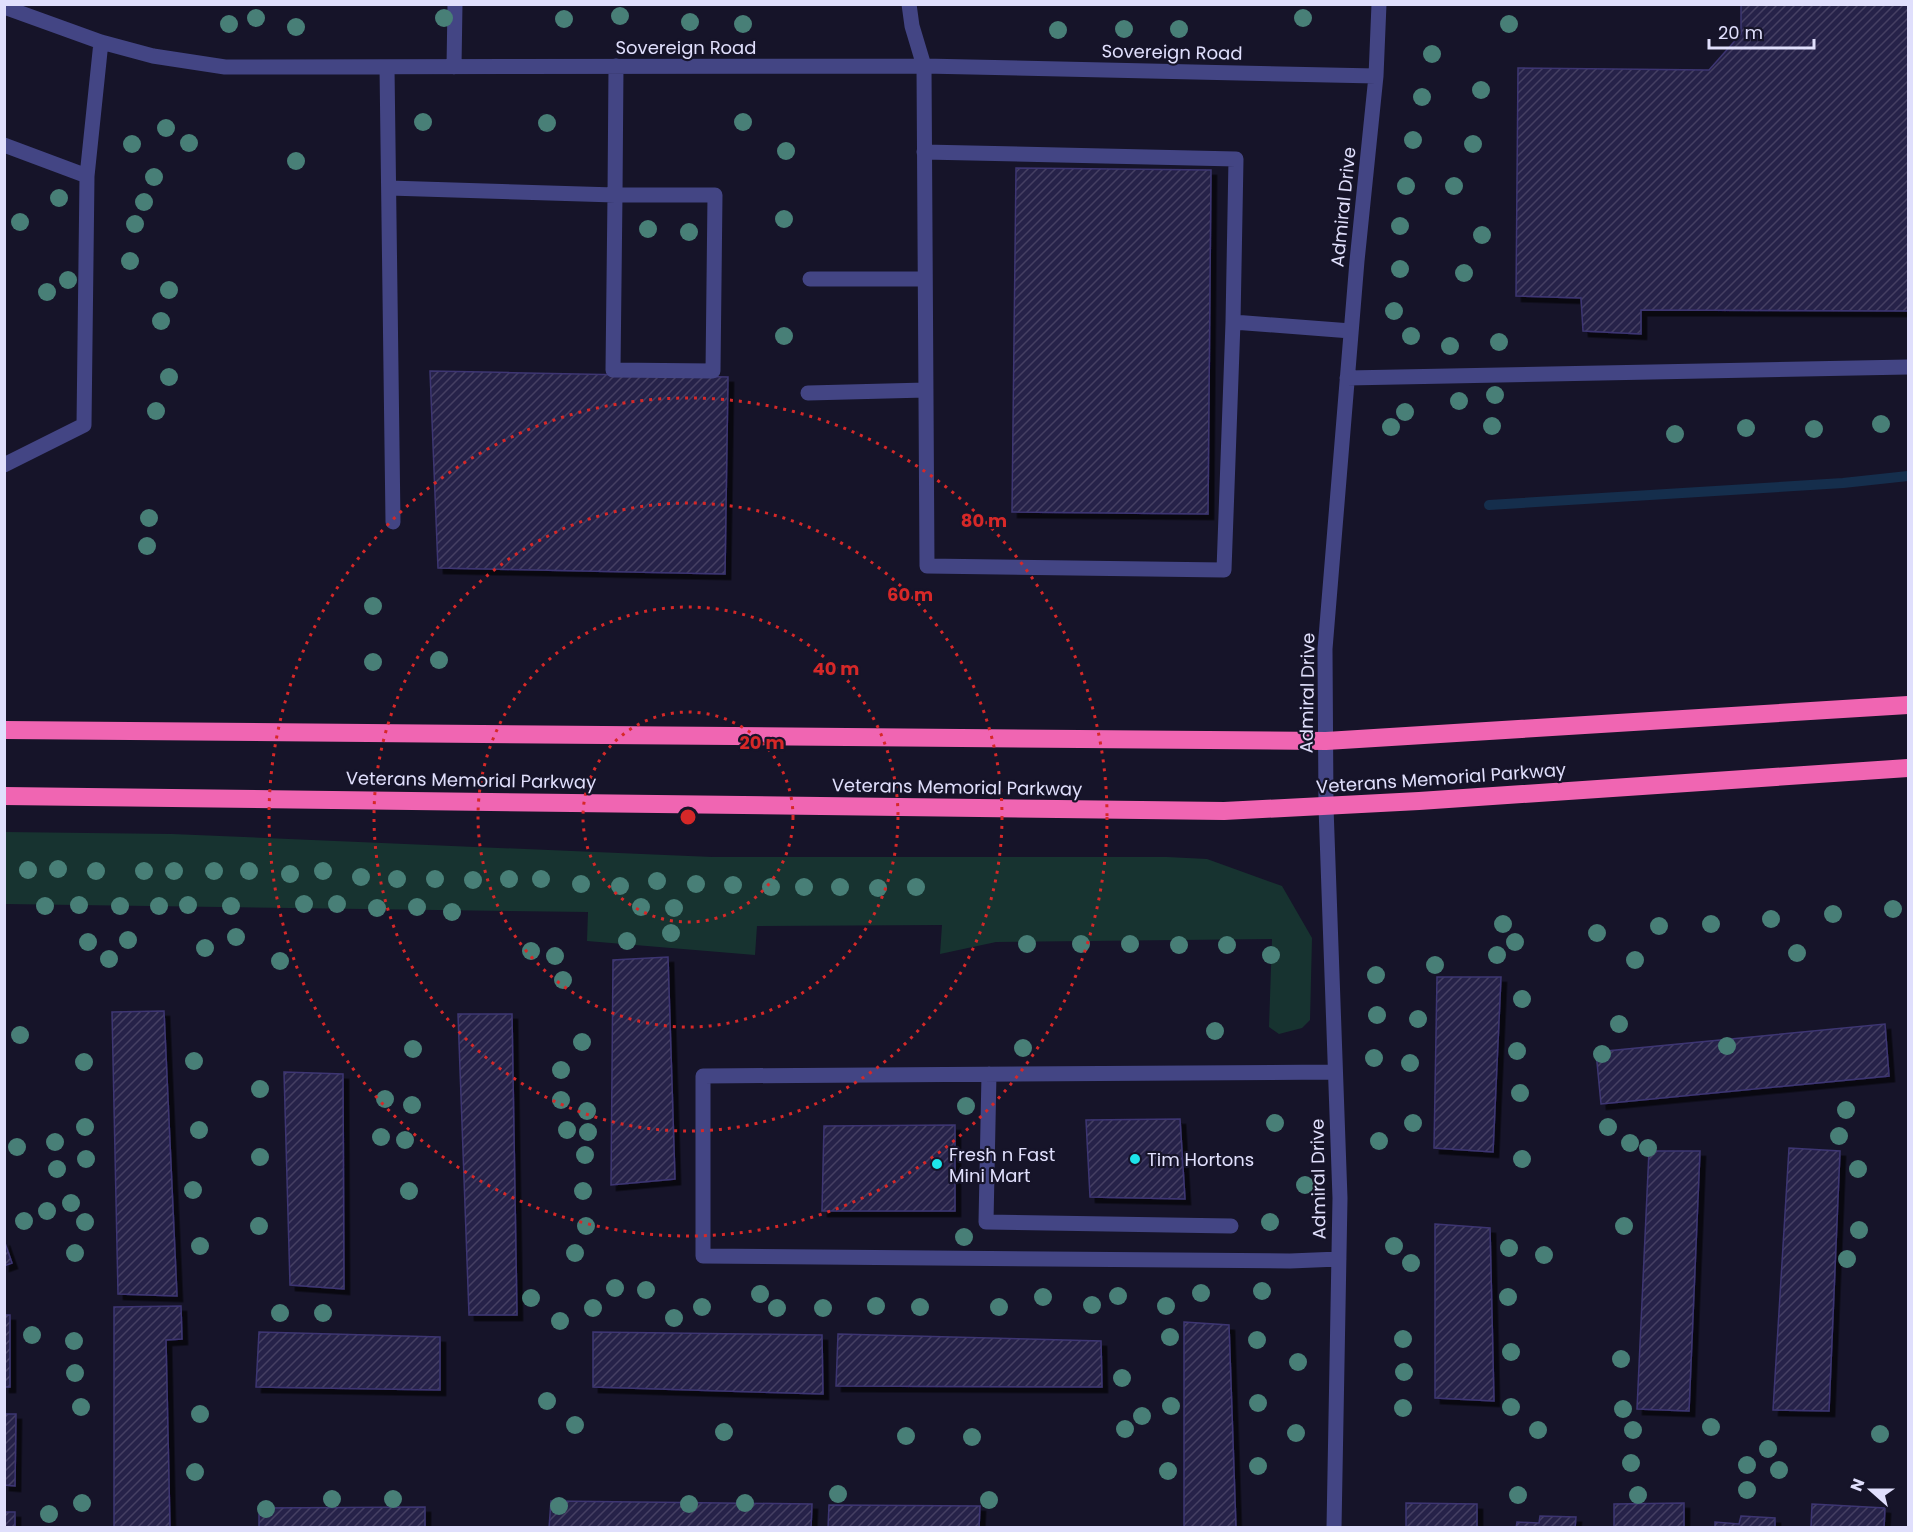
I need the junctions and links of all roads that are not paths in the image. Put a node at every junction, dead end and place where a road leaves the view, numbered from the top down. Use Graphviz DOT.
graph roads {
  1 [pos="455,4"];
  2 [pos="909,4"];
  3 [pos="1379,4"];
  4 [pos="4,7"];
  5 [pos="100,42"];
  6 [pos="616,66"];
  7 [pos="924,66"];
  8 [pos="387,67"];
  9 [pos="454,67"];
  10 [pos="1376,76"];
  11 [pos="4,145"];
  12 [pos="924,152"];
  13 [pos="87,176"];
  14 [pos="389,188"];
  15 [pos="615,195"];
  16 [pos="810,279"];
  17 [pos="925,279"];
  18 [pos="1233,322"];
  19 [pos="1351,331"];
  20 [pos="1908,367"];
  21 [pos="1347,378"];
  22 [pos="926,390"];
  23 [pos="808,393"];
  24 [pos="4,465"];
  25 [pos="393,522"];
  26 [pos="1908,705"];
  27 [pos="4,730"];
  28 [pos="1326,741"];
  29 [pos="1908,768"];
  30 [pos="4,796"];
  31 [pos="1326,807"];
  32 [pos="1335,1072"];
  33 [pos="989,1074"];
  34 [pos="1231,1226"];
  35 [pos="1339,1259"];
  36 [pos="1334,1527"];
  1 -- 9 [label="street"];
  2 -- 7 [label="street"];
  3 -- 10 [label="street, Admiral Drive"];
  4 -- 5 [label="street, Sovereign Road"];
  5 -- 8 [label="street, Sovereign Road"];
  5 -- 13 [label="street"];
  6 -- 7 [label="street, Sovereign Road"];
  6 -- 9 [label="street, Sovereign Road"];
  6 -- 15 [label="street"];
  7 -- 10 [label="street, Sovereign Road"];
  7 -- 12 [label="street"];
  8 -- 9 [label="street, Sovereign Road"];
  8 -- 14 [label="street"];
  10 -- 19 [label="street, Admiral Drive"];
  11 -- 13 [label="street"];
  12 -- 17 [label="street"];
  12 -- 18 [label="street"];
  13 -- 24 [label="street"];
  14 -- 15 [label="street"];
  14 -- 25 [label="street"];
  15 -- 15 [label="street"];
  16 -- 17 [label="street"];
  17 -- 22 [label="street"];
  18 -- 19 [label="street"];
  18 -- 22 [label="street"];
  19 -- 21 [label="street, Admiral Drive"];
  20 -- 21 [label="street"];
  21 -- 28 [label="street, Admiral Drive"];
  22 -- 23 [label="street"];
  26 -- 28 [label="highway"];
  27 -- 28 [label="highway"];
  28 -- 31 [label="street, Admiral Drive"];
  29 -- 31 [label="highway, Veterans Memorial Parkway"];
  30 -- 31 [label="highway, Veterans Memorial Parkway"];
  31 -- 32 [label="street, Admiral Drive"];
  32 -- 33 [label="street"];
  32 -- 35 [label="street, Admiral Drive"];
  33 -- 34 [label="street"];
  33 -- 35 [label="street"];
  35 -- 36 [label="street, Admiral Drive"];
}
